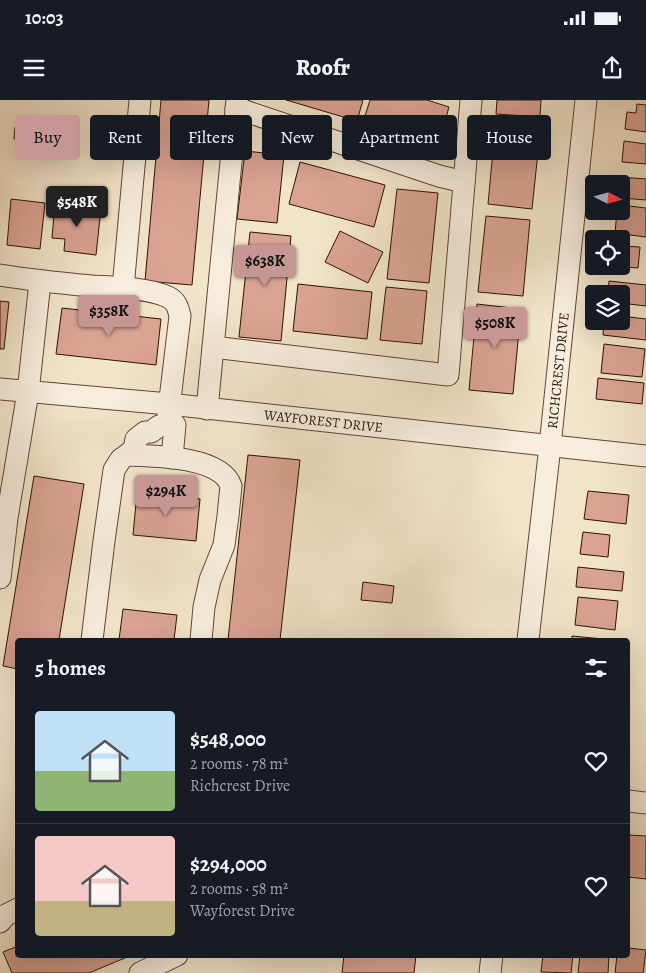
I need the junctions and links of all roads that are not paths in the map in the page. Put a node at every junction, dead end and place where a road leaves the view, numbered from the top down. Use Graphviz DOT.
graph roads {
  1 [pos="140,100"];
  2 [pos="471,100"];
  3 [pos="586,100"];
  4 [pos="237,104"];
  5 [pos="464,182"];
  6 [pos="0,276"];
  7 [pos="40,282"];
  8 [pos="123,288"];
  9 [pos="212,347"];
  10 [pos="0,389"];
  11 [pos="28,392"];
  12 [pos="207,409"];
  13 [pos="162,420"];
  14 [pos="550,446"];
  15 [pos="130,452"];
  16 [pos="646,456"];
  17 [pos="164,457"];
  18 [pos="3,518"];
  19 [pos="0,578"];
  20 [pos="92,638"];
  21 [pos="201,638"];
  22 [pos="528,638"];
  23 [pos="630,801"];
  24 [pos="646,803"];
  25 [pos="15,910"];
  26 [pos="0,922"];
  27 [pos="171,958"];
  28 [pos="492,958"];
  29 [pos="140,973"];
  30 [pos="490,973"];
  1 -- 8 [label="street"];
  2 -- 5 [label="street"];
  3 -- 14 [label="street, RICHCREST DRIVE"];
  4 -- 5 [label="street"];
  4 -- 9 [label="street"];
  5 -- 9 [label="street"];
  6 -- 7 [label="street"];
  7 -- 8 [label="street"];
  7 -- 11 [label="street"];
  8 -- 13 [label="street"];
  9 -- 12 [label="street"];
  10 -- 11 [label="street, WAYFOREST DRIVE"];
  11 -- 13 [label="street, WAYFOREST DRIVE"];
  11 -- 18 [label="street"];
  12 -- 13 [label="street, WAYFOREST DRIVE"];
  12 -- 14 [label="street, WAYFOREST DRIVE"];
  13 -- 15 [label="street"];
  13 -- 17 [label="street"];
  14 -- 16 [label="street, WAYFOREST DRIVE"];
  14 -- 22 [label="street, RICHCREST DRIVE"];
  15 -- 17 [label="street"];
  15 -- 20 [label="street"];
  17 -- 21 [label="street"];
  18 -- 19 [label="street"];
  23 -- 24 [label="street"];
  25 -- 26 [label="street"];
  27 -- 29 [label="street"];
  28 -- 30 [label="street"];
}
